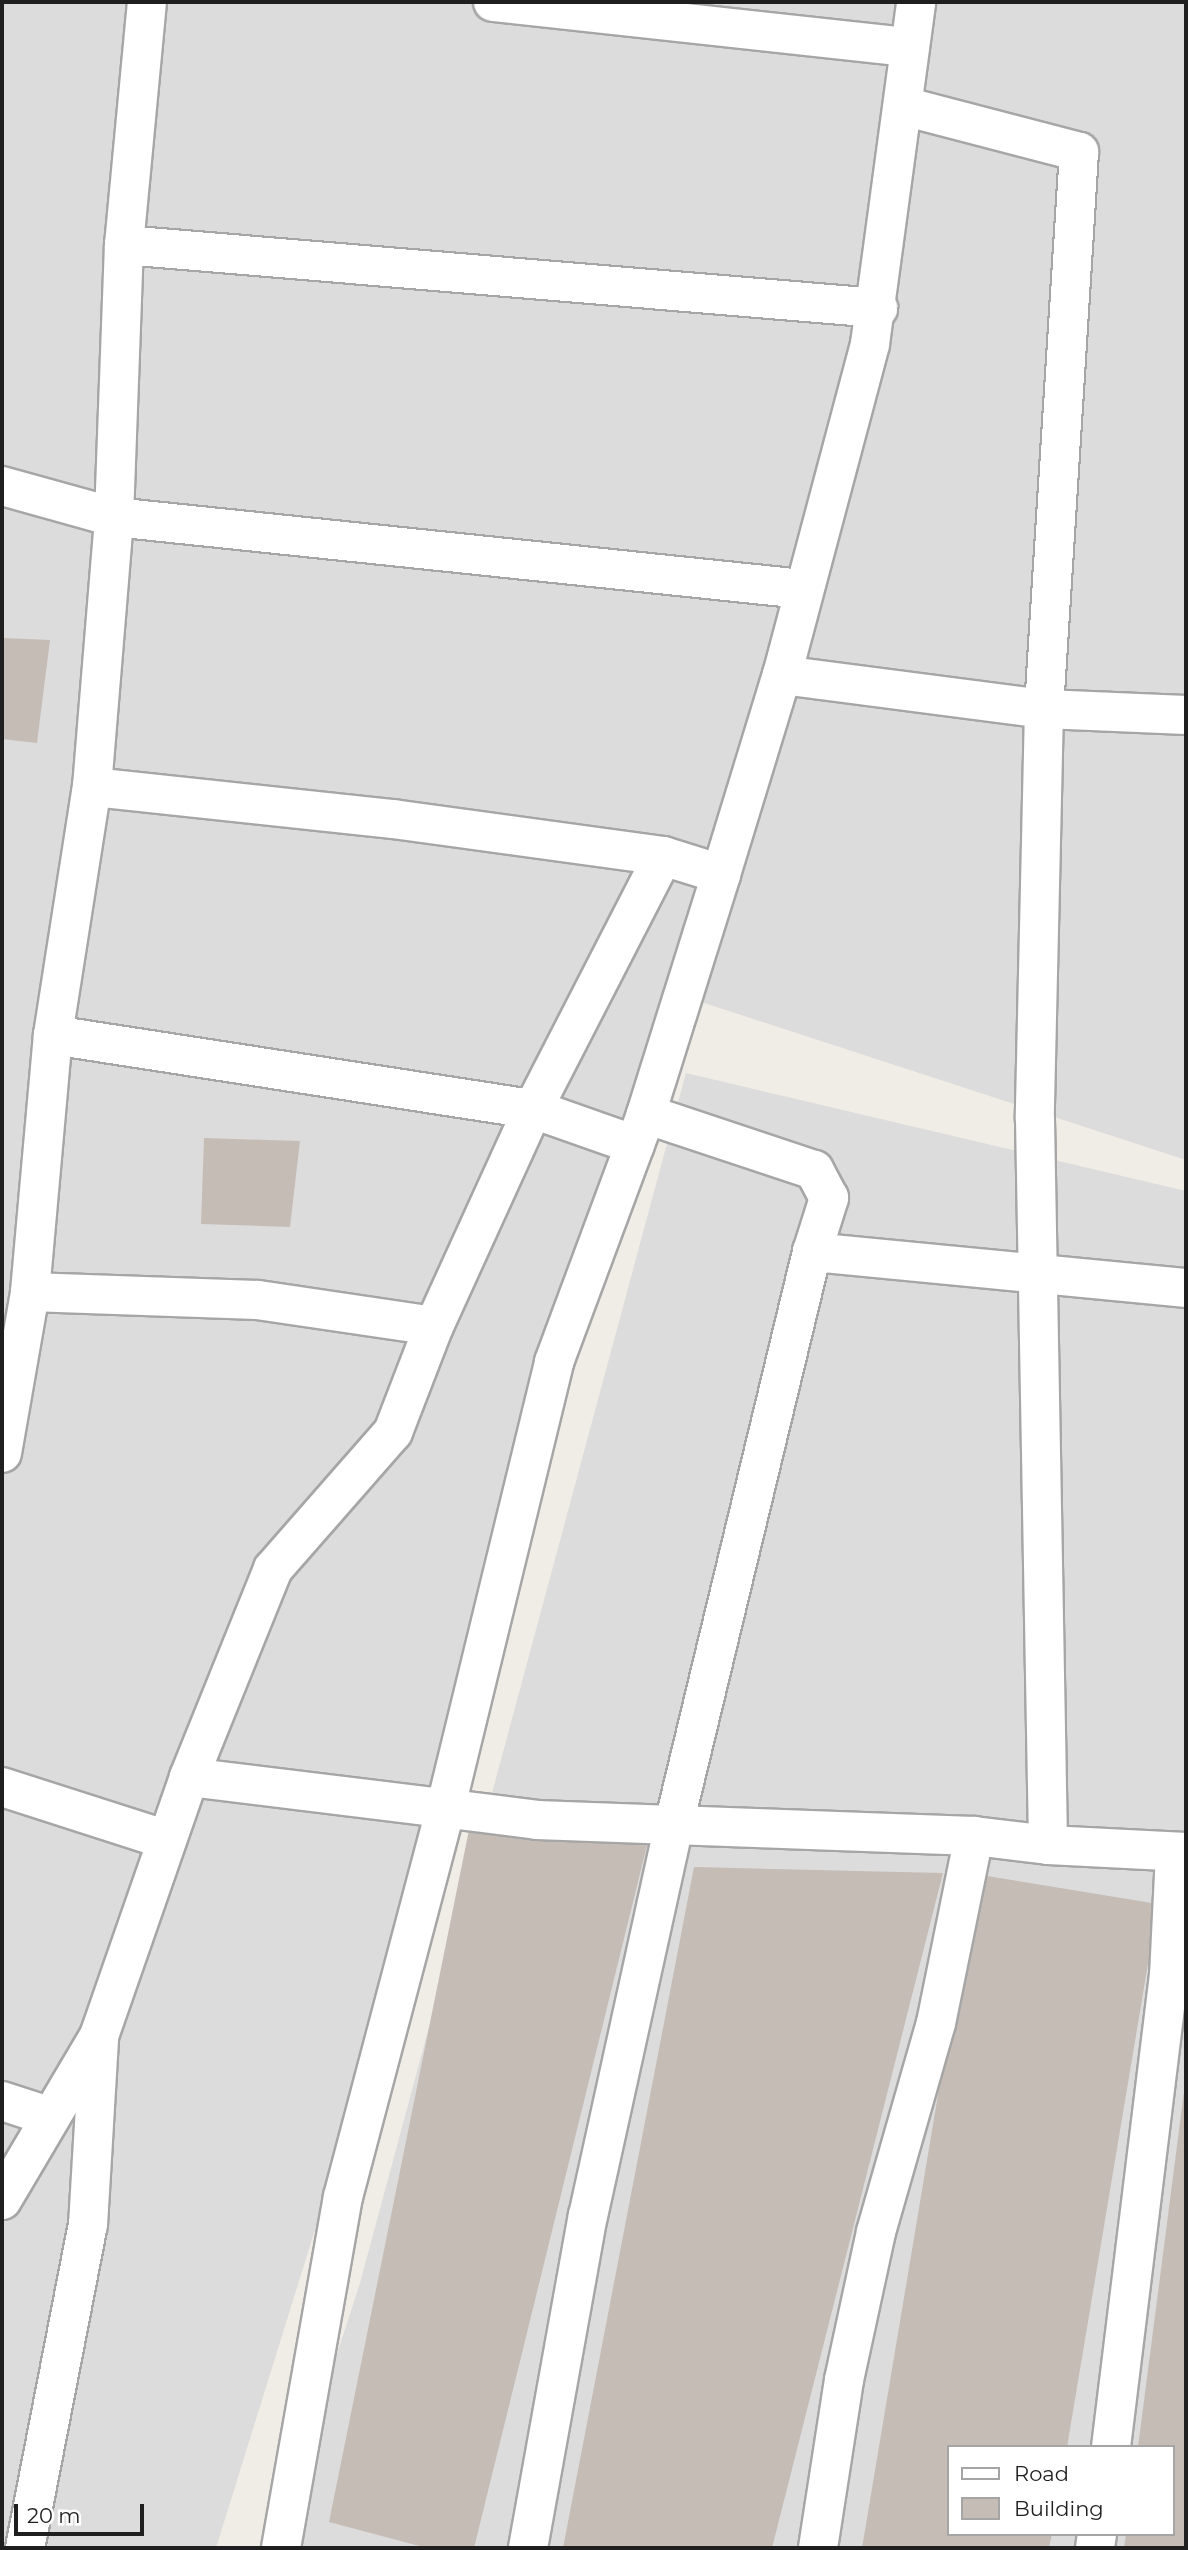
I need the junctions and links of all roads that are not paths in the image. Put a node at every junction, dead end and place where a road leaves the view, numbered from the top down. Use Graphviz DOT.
graph roads {
  1 [pos="147,2"];
  2 [pos="494,2"];
  3 [pos="916,2"];
  4 [pos="911,47"];
  5 [pos="903,106"];
  6 [pos="124,245"];
  7 [pos="878,308"];
  8 [pos="2,486"];
  9 [pos="114,517"];
  10 [pos="802,589"];
  11 [pos="782,675"];
  12 [pos="1045,709"];
  13 [pos="1186,715"];
  14 [pos="92,787"];
  15 [pos="663,856"];
  16 [pos="722,874"];
  17 [pos="53,1035"];
  18 [pos="533,1109"];
  19 [pos="641,1129"];
  20 [pos="812,1252"];
  21 [pos="1036,1273"];
  22 [pos="1186,1287"];
  23 [pos="30,1292"];
  24 [pos="434,1326"];
  25 [pos="2,1453"];
  26 [pos="189,1777"];
  27 [pos="2,1787"];
  28 [pos="446,1806"];
  29 [pos="674,1824"];
  30 [pos="974,1836"];
  31 [pos="167,1840"];
  32 [pos="1048,1845"];
  33 [pos="1181,1852"];
  34 [pos="99,2036"];
  35 [pos="2,2101"];
  36 [pos="48,2116"];
  37 [pos="2,2200"];
  38 [pos="1111,2445"];
  39 [pos="2,2544"];
  40 [pos="15,2548"];
  41 [pos="25,2548"];
  42 [pos="281,2548"];
  43 [pos="528,2548"];
  44 [pos="818,2548"];
  1 -- 6 [label="street"];
  2 -- 4 [label="street"];
  3 -- 4 [label="street"];
  4 -- 5 [label="street"];
  5 -- 7 [label="street"];
  5 -- 12 [label="street"];
  6 -- 7 [label="street"];
  6 -- 9 [label="street"];
  7 -- 10 [label="street"];
  8 -- 9 [label="street"];
  9 -- 10 [label="street"];
  9 -- 14 [label="street"];
  10 -- 11 [label="street"];
  11 -- 12 [label="street"];
  11 -- 16 [label="street"];
  12 -- 13 [label="street"];
  12 -- 21 [label="street"];
  14 -- 15 [label="street"];
  14 -- 17 [label="street"];
  15 -- 16 [label="street"];
  15 -- 18 [label="street"];
  16 -- 19 [label="street"];
  17 -- 18 [label="street"];
  17 -- 23 [label="street"];
  18 -- 19 [label="street"];
  18 -- 24 [label="street"];
  19 -- 20 [label="street"];
  19 -- 28 [label="street"];
  20 -- 21 [label="street"];
  20 -- 29 [label="street"];
  21 -- 22 [label="street"];
  21 -- 32 [label="street"];
  23 -- 24 [label="street"];
  23 -- 25 [label="street"];
  24 -- 26 [label="street"];
  26 -- 28 [label="street"];
  26 -- 31 [label="street"];
  27 -- 31 [label="street"];
  28 -- 29 [label="street"];
  28 -- 42 [label="street"];
  29 -- 30 [label="street"];
  29 -- 43 [label="street"];
  30 -- 32 [label="street"];
  30 -- 44 [label="street"];
  31 -- 34 [label="street"];
  32 -- 33 [label="street"];
  33 -- 38 [label="street"];
  34 -- 36 [label="street"];
  34 -- 41 [label="street"];
  35 -- 36 [label="street"];
  36 -- 37 [label="street"];
  39 -- 40 [label="street"];
}
